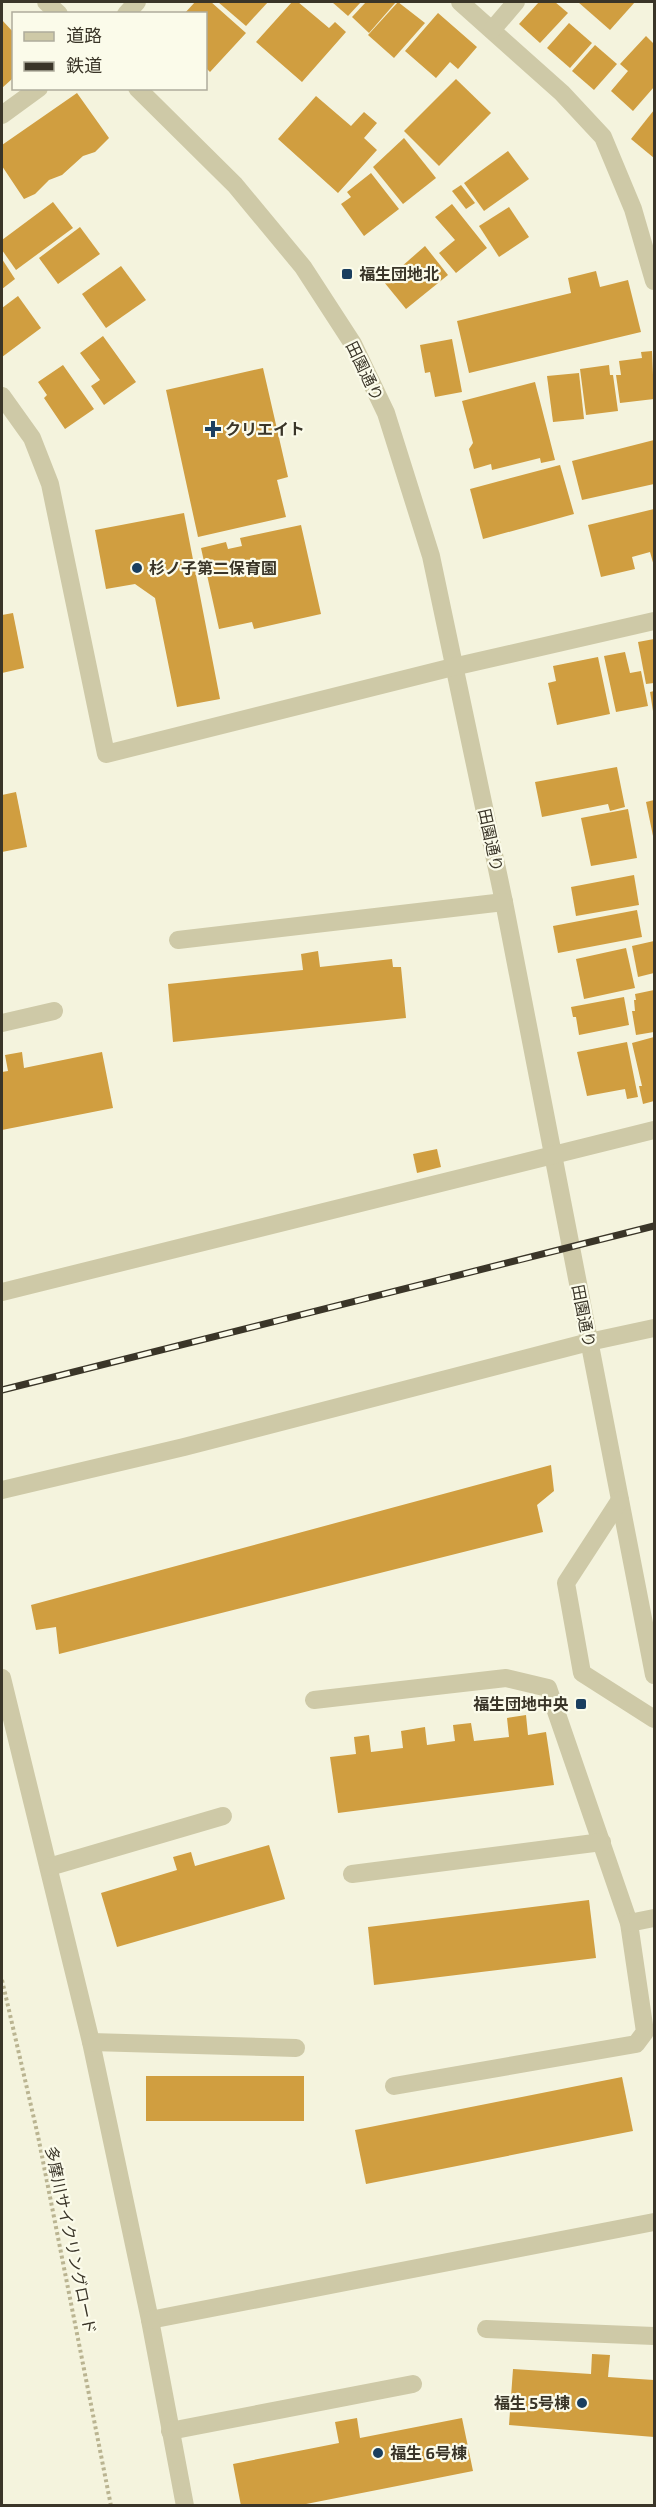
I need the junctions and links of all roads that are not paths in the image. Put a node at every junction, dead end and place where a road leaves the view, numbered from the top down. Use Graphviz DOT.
graph roads {
  1 [pos="460,2"];
  2 [pos="516,2"];
  3 [pos="492,30"];
  4 [pos="36,90"];
  5 [pos="139,90"];
  6 [pos="2,115"];
  7 [pos="654,281"];
  8 [pos="2,396"];
  9 [pos="654,621"];
  10 [pos="453,667"];
  11 [pos="504,902"];
  12 [pos="178,940"];
  13 [pos="54,1011"];
  14 [pos="2,1023"];
  15 [pos="654,1130"];
  16 [pos="553,1156"];
  17 [pos="2,1292"];
  18 [pos="654,1328"];
  19 [pos="589,1342"];
  20 [pos="2,1490"];
  21 [pos="620,1500"];
  22 [pos="654,1675"];
  23 [pos="2,1678"];
  24 [pos="314,1700"];
  25 [pos="654,1719"];
  26 [pos="223,1816"];
  27 [pos="602,1842"];
  28 [pos="49,1867"];
  29 [pos="352,1874"];
  30 [pos="654,1918"];
  31 [pos="629,1923"];
  32 [pos="92,2042"];
  33 [pos="296,2048"];
  34 [pos="394,2086"];
  35 [pos="654,2222"];
  36 [pos="150,2320"];
  37 [pos="486,2329"];
  38 [pos="654,2336"];
  39 [pos="413,2384"];
  40 [pos="170,2431"];
  41 [pos="185,2505"];
  1 -- 3 [label="street"];
  2 -- 3 [label="street"];
  3 -- 7 [label="street"];
  4 -- 6 [label="street"];
  5 -- 10 [label="street, 田園通り"];
  8 -- 10 [label="street"];
  9 -- 10 [label="street"];
  10 -- 11 [label="street, 田園通り"];
  11 -- 12 [label="street"];
  11 -- 16 [label="street, 田園通り"];
  13 -- 14 [label="street"];
  15 -- 16 [label="street"];
  16 -- 17 [label="street"];
  16 -- 19 [label="street, 田園通り"];
  18 -- 19 [label="street"];
  19 -- 20 [label="street"];
  19 -- 21 [label="street, 田園通り"];
  21 -- 22 [label="street, 田園通り"];
  21 -- 25 [label="street"];
  23 -- 28 [label="street"];
  24 -- 27 [label="street"];
  26 -- 28 [label="street"];
  27 -- 29 [label="street"];
  27 -- 31 [label="street"];
  28 -- 32 [label="street"];
  30 -- 31 [label="street"];
  31 -- 34 [label="street"];
  32 -- 33 [label="street"];
  32 -- 36 [label="street"];
  35 -- 36 [label="street"];
  36 -- 40 [label="street"];
  37 -- 38 [label="street"];
  39 -- 40 [label="street"];
  40 -- 41 [label="street"];
}
